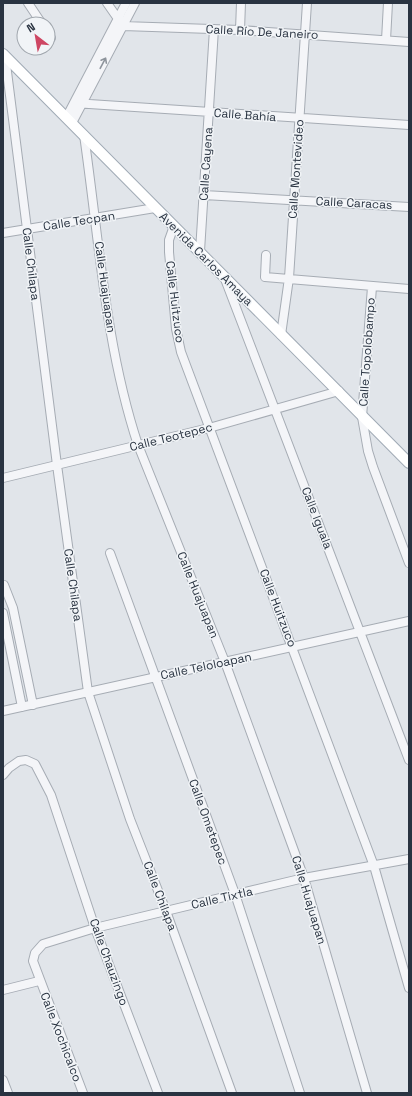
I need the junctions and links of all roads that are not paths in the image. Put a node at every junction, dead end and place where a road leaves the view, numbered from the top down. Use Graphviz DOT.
graph roads {
  1 [pos="28,3"];
  2 [pos="107,3"];
  3 [pos="126,3"];
  4 [pos="135,3"];
  5 [pos="241,3"];
  6 [pos="306,3"];
  7 [pos="388,3"];
  8 [pos="37,16"];
  9 [pos="120,23"];
  10 [pos="214,29"];
  11 [pos="240,30"];
  12 [pos="305,34"];
  13 [pos="386,40"];
  14 [pos="409,42"];
  15 [pos="4,55"];
  16 [pos="78,103"];
  17 [pos="210,112"];
  18 [pos="300,119"];
  19 [pos="69,120"];
  20 [pos="409,125"];
  21 [pos="84,135"];
  22 [pos="204,195"];
  23 [pos="294,200"];
  24 [pos="409,206"];
  25 [pos="155,208"];
  26 [pos="96,218"];
  27 [pos="174,226"];
  28 [pos="27,229"];
  29 [pos="3,233"];
  30 [pos="200,251"];
  31 [pos="266,255"];
  32 [pos="224,276"];
  33 [pos="289,278"];
  34 [pos="372,287"];
  35 [pos="409,288"];
  36 [pos="281,335"];
  37 [pos="339,391"];
  38 [pos="276,410"];
  39 [pos="362,417"];
  40 [pos="209,428"];
  41 [pos="138,445"];
  42 [pos="409,463"];
  43 [pos="56,465"];
  44 [pos="3,478"];
  45 [pos="110,553"];
  46 [pos="409,563"];
  47 [pos="3,585"];
  48 [pos="3,613"];
  49 [pos="409,621"];
  50 [pos="361,632"];
  51 [pos="293,647"];
  52 [pos="225,662"];
  53 [pos="155,677"];
  54 [pos="88,692"];
  55 [pos="33,705"];
  56 [pos="22,707"];
  57 [pos="3,711"];
  58 [pos="409,760"];
  59 [pos="3,775"];
  60 [pos="409,859"];
  61 [pos="374,866"];
  62 [pos="304,878"];
  63 [pos="235,894"];
  64 [pos="166,911"];
  65 [pos="95,928"];
  66 [pos="39,981"];
  67 [pos="409,988"];
  68 [pos="3,990"];
  69 [pos="3,1080"];
  70 [pos="8,1093"];
  71 [pos="83,1093"];
  72 [pos="158,1093"];
  73 [pos="232,1093"];
  74 [pos="300,1093"];
  75 [pos="367,1093"];
  1 -- 8 [label="street"];
  2 -- 9 [label="street"];
  3 -- 9 [label="street"];
  4 -- 9 [label="street"];
  5 -- 11 [label="street"];
  6 -- 12 [label="street, Calle Montevideo"];
  7 -- 13 [label="street"];
  9 -- 10 [label="street, Calle Río De Janeiro"];
  9 -- 16 [label="street"];
  10 -- 11 [label="street, Calle Río De Janeiro"];
  10 -- 17 [label="street, Calle Cayena"];
  11 -- 12 [label="street, Calle Río De Janeiro"];
  12 -- 13 [label="street, Calle Río De Janeiro"];
  12 -- 18 [label="street, Calle Montevideo"];
  13 -- 14 [label="street, Calle Río De Janeiro"];
  15 -- 19 [label="main road, Avenida Carlos Amaya"];
  15 -- 28 [label="street, Calle Chilapa"];
  16 -- 17 [label="street, Calle Bahía"];
  16 -- 19 [label="street"];
  17 -- 18 [label="street, Calle Bahía"];
  17 -- 22 [label="street, Calle Cayena"];
  18 -- 20 [label="street, Calle Bahía"];
  18 -- 23 [label="street, Calle Montevideo"];
  19 -- 21 [label="main road, Avenida Carlos Amaya"];
  21 -- 25 [label="main road, Avenida Carlos Amaya"];
  21 -- 26 [label="street, Calle Huajuapan"];
  22 -- 23 [label="street, Calle Caracas"];
  22 -- 30 [label="street, Calle Cayena"];
  23 -- 24 [label="street, Calle Caracas"];
  23 -- 33 [label="street, Calle Montevideo"];
  25 -- 26 [label="street, Calle Tecpan"];
  25 -- 27 [label="main road, Avenida Carlos Amaya"];
  26 -- 28 [label="street, Calle Tecpan"];
  26 -- 41 [label="street, Calle Huajuapan"];
  27 -- 30 [label="main road, Avenida Carlos Amaya"];
  27 -- 40 [label="street, Calle Huitzuco"];
  28 -- 29 [label="street, Calle Tecpan"];
  28 -- 43 [label="street, Calle Chilapa"];
  30 -- 32 [label="main road, Avenida Carlos Amaya"];
  31 -- 33 [label="street"];
  32 -- 36 [label="main road, Avenida Carlos Amaya"];
  32 -- 38 [label="street, Calle Iguala"];
  33 -- 34 [label="street"];
  33 -- 36 [label="street, Calle Montevideo"];
  34 -- 35 [label="street"];
  34 -- 39 [label="street, Calle Topolobampo"];
  36 -- 37 [label="main road, Avenida Carlos Amaya"];
  37 -- 38 [label="street, Calle Teotepec"];
  37 -- 39 [label="main road, Avenida Carlos Amaya"];
  38 -- 40 [label="street, Calle Teotepec"];
  38 -- 50 [label="street, Calle Iguala"];
  39 -- 42 [label="main road, Avenida Carlos Amaya"];
  39 -- 46 [label="street, Calle Topolobampo"];
  40 -- 41 [label="street, Calle Teotepec"];
  40 -- 51 [label="street, Calle Huitzuco"];
  41 -- 43 [label="street, Calle Teotepec"];
  41 -- 52 [label="street, Calle Huajuapan"];
  43 -- 44 [label="street, Calle Teotepec"];
  43 -- 54 [label="street, Calle Chilapa"];
  45 -- 53 [label="street, Calle Ometepec"];
  47 -- 55 [label="street"];
  48 -- 56 [label="street"];
  49 -- 50 [label="street, Calle Teloloapan"];
  50 -- 51 [label="street, Calle Teloloapan"];
  50 -- 58 [label="street, Calle Iguala"];
  51 -- 52 [label="street, Calle Teloloapan"];
  51 -- 61 [label="street, Calle Huitzuco"];
  52 -- 53 [label="street, Calle Teloloapan"];
  52 -- 62 [label="street, Calle Huajuapan"];
  53 -- 54 [label="street, Calle Teloloapan"];
  53 -- 63 [label="street, Calle Ometepec"];
  54 -- 55 [label="street, Calle Teloloapan"];
  54 -- 64 [label="street, Calle Chilapa"];
  55 -- 56 [label="street, Calle Teloloapan"];
  56 -- 57 [label="street, Calle Teloloapan"];
  59 -- 65 [label="street, Calle Chauzingo"];
  60 -- 61 [label="street, Calle Tixtla"];
  61 -- 62 [label="street, Calle Tixtla"];
  61 -- 67 [label="street, Calle Huitzuco"];
  62 -- 63 [label="street, Calle Tixtla"];
  62 -- 75 [label="street, Calle Huajuapan"];
  63 -- 64 [label="street, Calle Tixtla"];
  63 -- 74 [label="street, Calle Ometepec"];
  64 -- 65 [label="street, Calle Tixtla"];
  64 -- 73 [label="street, Calle Chilapa"];
  65 -- 66 [label="street, Calle Tixtla"];
  65 -- 72 [label="street, Calle Chauzingo"];
  66 -- 68 [label="street"];
  66 -- 71 [label="street, Calle Xochicalco"];
  69 -- 70 [label="street"];
}
